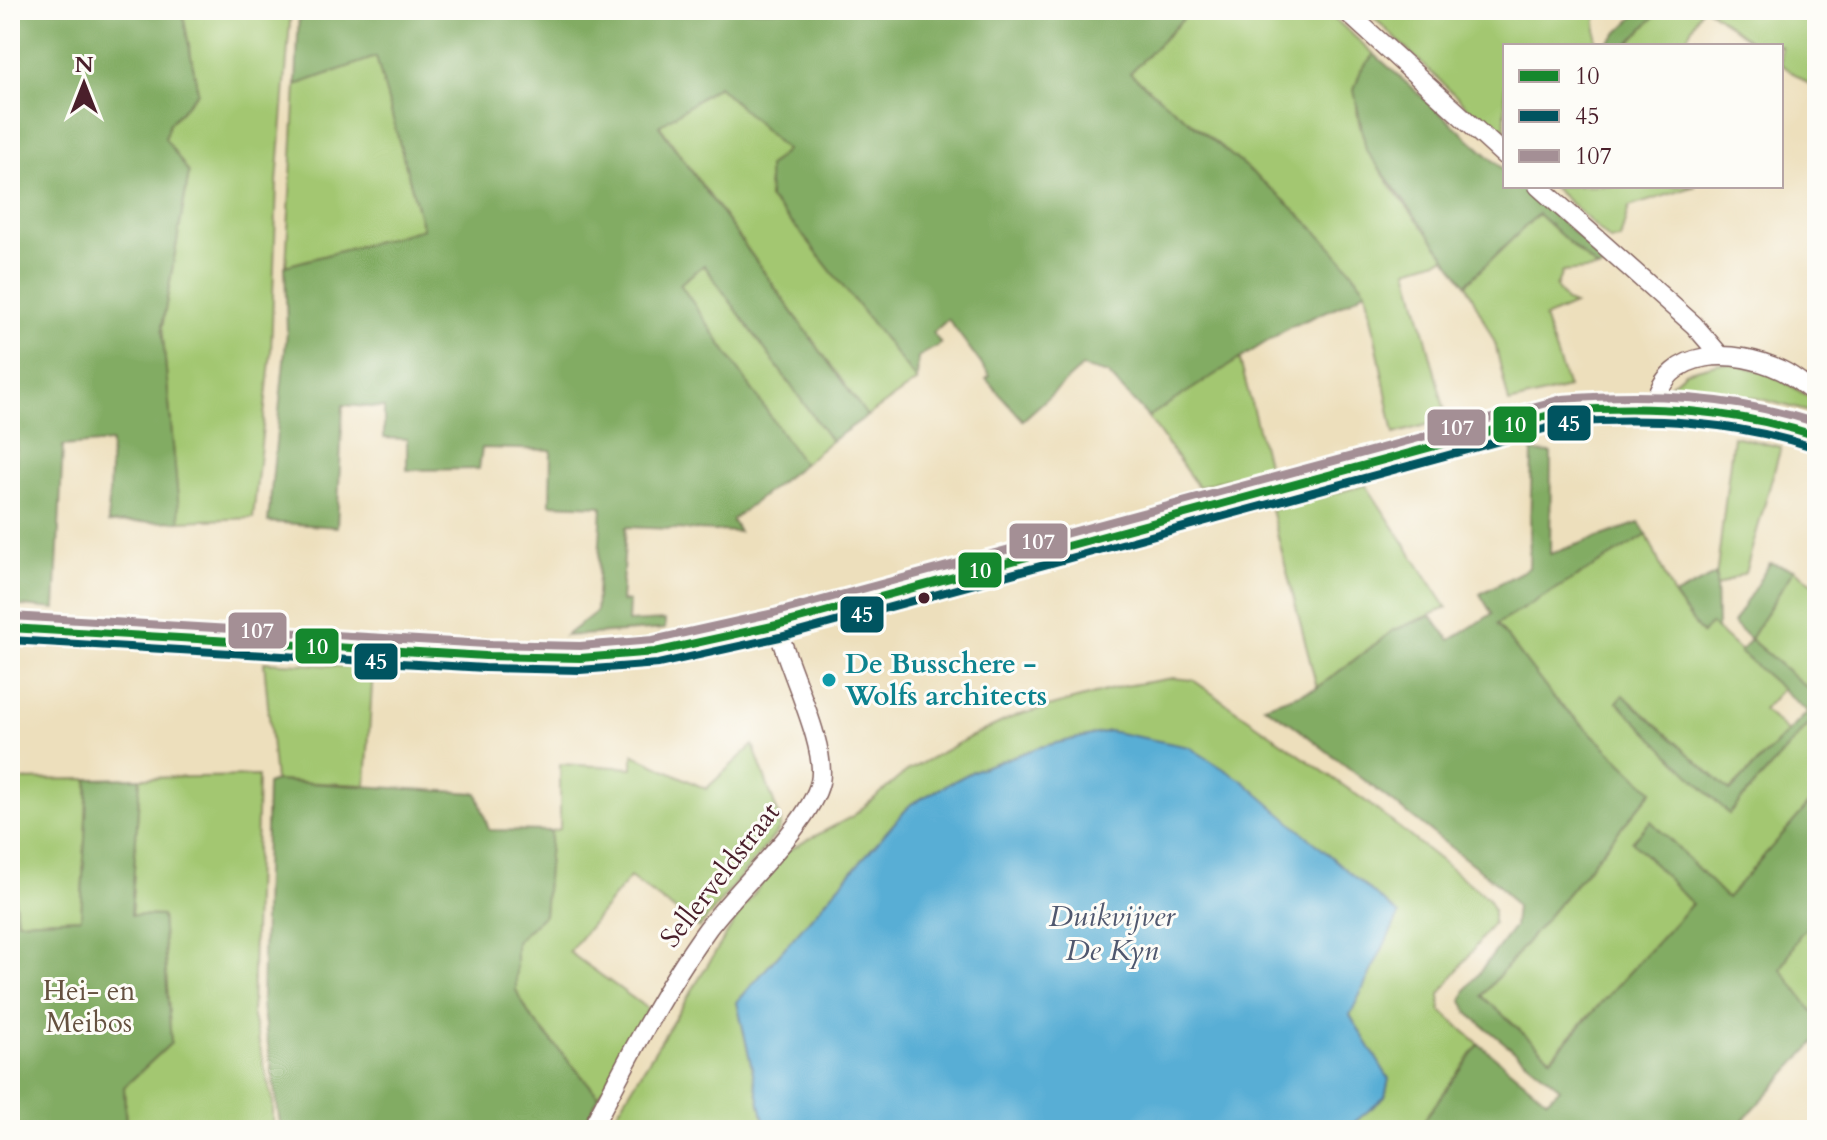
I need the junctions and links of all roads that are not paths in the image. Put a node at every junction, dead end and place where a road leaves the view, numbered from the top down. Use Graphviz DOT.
graph roads {
  1 [pos="1345,10"];
  2 [pos="1503,154"];
  3 [pos="1540,188"];
  4 [pos="1718,353"];
  5 [pos="1817,395"];
  6 [pos="1654,406"];
  7 [pos="1817,436"];
  8 [pos="10,628"];
  9 [pos="779,634"];
  10 [pos="591,1130"];
  1 -- 2 [label="street"];
  3 -- 4 [label="street"];
  4 -- 5 [label="street"];
  4 -- 6 [label="street"];
  6 -- 7 [label="main road"];
  6 -- 9 [label="main road"];
  8 -- 9 [label="main road"];
  9 -- 10 [label="street, Sellerveldstraat"];
}
